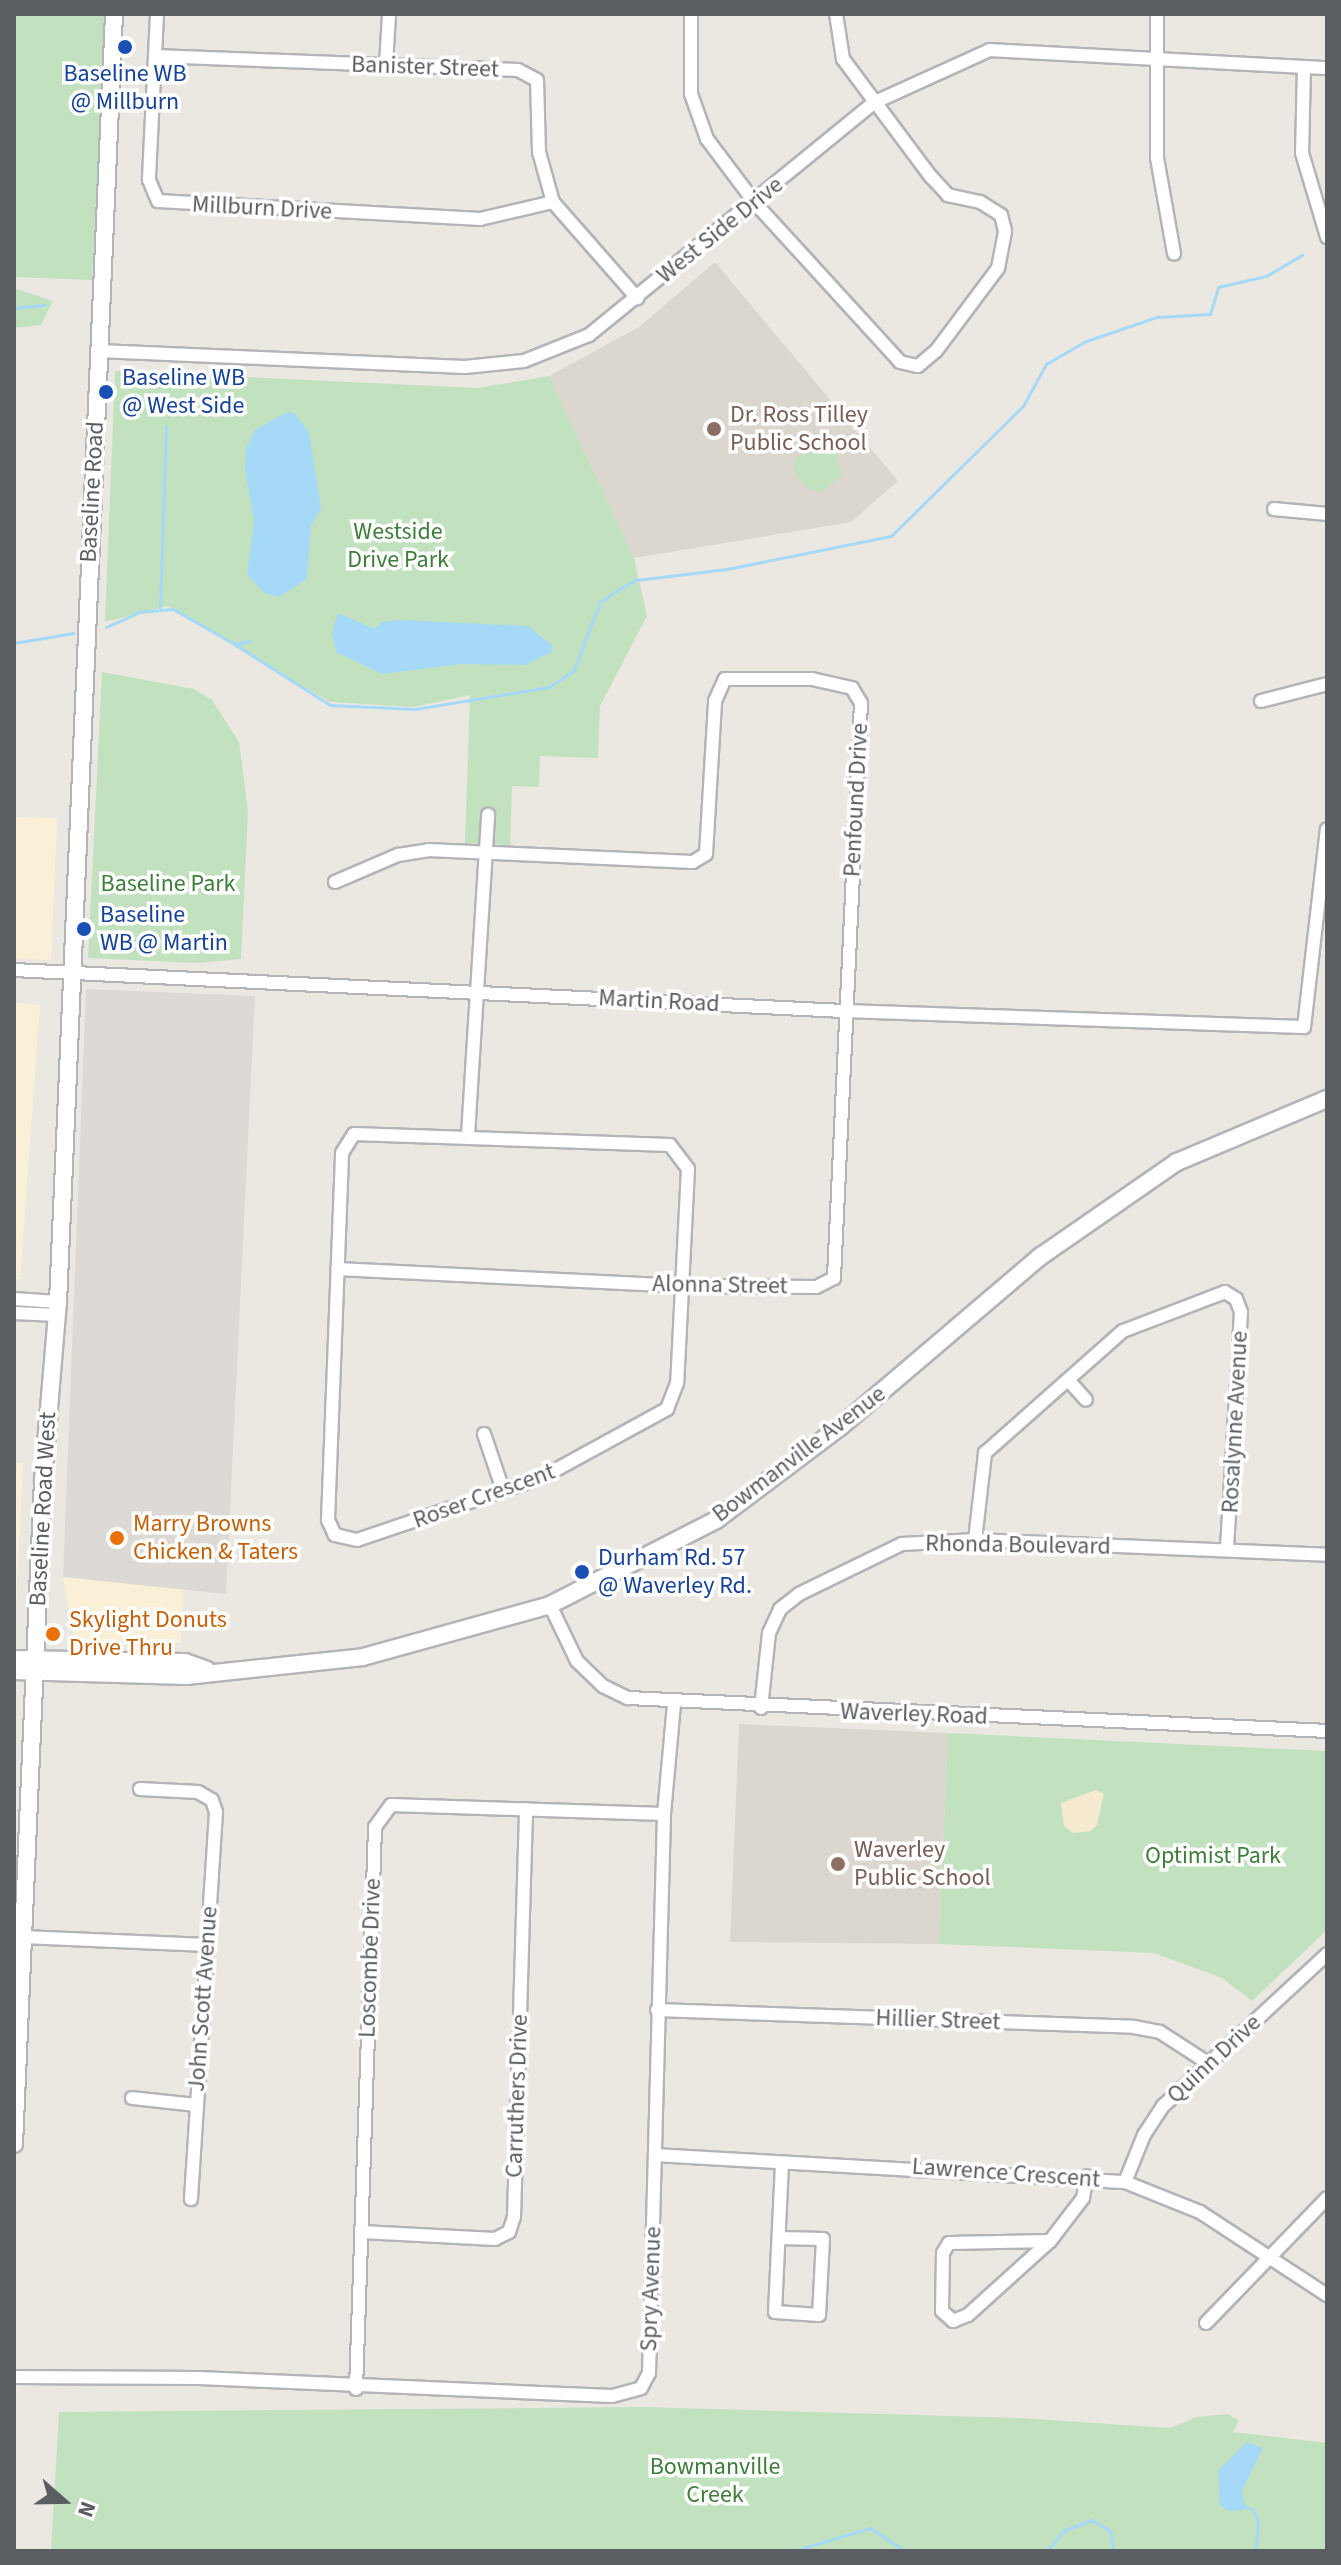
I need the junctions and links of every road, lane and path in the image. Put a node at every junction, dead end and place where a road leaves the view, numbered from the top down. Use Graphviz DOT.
graph roads {
  1 [pos="114,14"];
  2 [pos="157,14"];
  3 [pos="389,14"];
  4 [pos="691,14"];
  5 [pos="836,14"];
  6 [pos="1157,14"];
  7 [pos="155,56"];
  8 [pos="1155,59"];
  9 [pos="386,65"];
  10 [pos="1304,67"];
  11 [pos="1327,68"];
  12 [pos="873,103"];
  13 [pos="553,202"];
  14 [pos="755,203"];
  15 [pos="1327,237"];
  16 [pos="1174,253"];
  17 [pos="637,298"];
  18 [pos="99,351"];
  19 [pos="1274,509"];
  20 [pos="1327,514"];
  21 [pos="1327,684"];
  22 [pos="1261,701"];
  23 [pos="488,815"];
  24 [pos="1327,829"];
  25 [pos="486,852"];
  26 [pos="335,882"];
  27 [pos="14,970"];
  28 [pos="70,971"];
  29 [pos="479,992"];
  30 [pos="844,1011"];
  31 [pos="1327,1099"];
  32 [pos="468,1135"];
  33 [pos="337,1269"];
  34 [pos="683,1286"];
  35 [pos="14,1299"];
  36 [pos="57,1308"];
  37 [pos="14,1313"];
  38 [pos="1069,1381"];
  39 [pos="1086,1400"];
  40 [pos="484,1434"];
  41 [pos="503,1490"];
  42 [pos="975,1540"];
  43 [pos="1227,1550"];
  44 [pos="1327,1555"];
  45 [pos="550,1605"];
  46 [pos="14,1659"];
  47 [pos="35,1666"];
  48 [pos="14,1671"];
  49 [pos="674,1704"];
  50 [pos="761,1708"];
  51 [pos="1327,1731"];
  52 [pos="140,1789"];
  53 [pos="526,1809"];
  54 [pos="664,1814"];
  55 [pos="23,1937"];
  56 [pos="207,1945"];
  57 [pos="1327,1954"];
  58 [pos="657,2010"];
  59 [pos="1208,2063"];
  60 [pos="132,2098"];
  61 [pos="195,2105"];
  62 [pos="14,2144"];
  63 [pos="656,2155"];
  64 [pos="782,2163"];
  65 [pos="1087,2176"];
  66 [pos="1125,2182"];
  67 [pos="1327,2198"];
  68 [pos="191,2199"];
  69 [pos="362,2232"];
  70 [pos="779,2238"];
  71 [pos="1050,2241"];
  72 [pos="1267,2256"];
  73 [pos="1327,2295"];
  74 [pos="1206,2323"];
  75 [pos="14,2377"];
  76 [pos="356,2389"];
  1 -- 18 [label="street, Baseline Road"];
  2 -- 7 [label="street, Millburn Drive"];
  3 -- 9 [label="street"];
  4 -- 14 [label="street"];
  5 -- 12 [label="street"];
  6 -- 8 [label="street"];
  7 -- 9 [label="street, Banister Street"];
  7 -- 13 [label="street, Millburn Drive"];
  8 -- 10 [label="street, West Side Drive"];
  8 -- 12 [label="street, West Side Drive"];
  8 -- 16 [label="street"];
  9 -- 13 [label="street, Banister Street"];
  10 -- 11 [label="street, West Side Drive"];
  10 -- 15 [label="street"];
  12 -- 14 [label="street, West Side Drive"];
  12 -- 14 [label="street"];
  13 -- 17 [label="street, Banister Street"];
  14 -- 17 [label="street, West Side Drive"];
  17 -- 18 [label="street, West Side Drive"];
  18 -- 28 [label="street, Baseline Road"];
  19 -- 20 [label="street"];
  21 -- 22 [label="street"];
  23 -- 25 [label="street"];
  24 -- 30 [label="street, Martin Road"];
  25 -- 26 [label="street"];
  25 -- 29 [label="street"];
  25 -- 30 [label="street, Penfound Drive"];
  27 -- 28 [label="street, Martin Road"];
  28 -- 29 [label="street, Martin Road"];
  28 -- 36 [label="street, Baseline Road West"];
  29 -- 30 [label="street, Martin Road"];
  29 -- 32 [label="street"];
  30 -- 34 [label="street, Alonna Street"];
  31 -- 45 [label="street, Bowmanville Avenue"];
  32 -- 33 [label="street, Roser Crescent"];
  32 -- 34 [label="street, Roser Crescent"];
  33 -- 34 [label="street, Alonna Street"];
  33 -- 41 [label="street, Roser Crescent"];
  34 -- 41 [label="street, Roser Crescent"];
  35 -- 36 [label="street"];
  36 -- 37 [label="street"];
  36 -- 47 [label="street, Baseline Road West"];
  38 -- 39 [label="street"];
  38 -- 42 [label="street, Rosalynne Avenue"];
  38 -- 43 [label="street, Rosalynne Avenue"];
  40 -- 41 [label="street"];
  42 -- 43 [label="street, Rhonda Boulevard"];
  42 -- 50 [label="street, Rhonda Boulevard"];
  43 -- 44 [label="street, Rhonda Boulevard"];
  45 -- 47 [label="street, Bowmanville Avenue"];
  45 -- 49 [label="street, Waverley Road"];
  46 -- 47 [label="street, Bowmanville Avenue"];
  47 -- 48 [label="street, Bowmanville Avenue"];
  47 -- 55 [label="street, Baseline Road West"];
  49 -- 50 [label="street, Waverley Road"];
  49 -- 54 [label="street, Spry Avenue"];
  50 -- 51 [label="street, Waverley Road"];
  52 -- 56 [label="street, John Scott Avenue"];
  53 -- 54 [label="street, Loscombe Drive"];
  53 -- 69 [label="street, Loscombe Drive"];
  53 -- 69 [label="street, Carruthers Drive"];
  54 -- 58 [label="street, Spry Avenue"];
  55 -- 56 [label="street"];
  55 -- 62 [label="street, Baseline Road West"];
  56 -- 61 [label="street, John Scott Avenue"];
  57 -- 59 [label="street, Quinn Drive"];
  58 -- 59 [label="street, Hillier Street"];
  58 -- 63 [label="street, Spry Avenue"];
  59 -- 66 [label="street, Quinn Drive"];
  60 -- 61 [label="street"];
  61 -- 68 [label="street, John Scott Avenue"];
  63 -- 64 [label="street, Lawrence Crescent"];
  63 -- 76 [label="street, Spry Avenue"];
  64 -- 65 [label="street, Lawrence Crescent"];
  64 -- 70 [label="street"];
  65 -- 66 [label="street, Lawrence Crescent"];
  65 -- 71 [label="street"];
  66 -- 72 [label="street, Lawrence Crescent"];
  67 -- 72 [label="street"];
  69 -- 76 [label="street, Loscombe Drive"];
  70 -- 70 [label="street"];
  71 -- 71 [label="street"];
  72 -- 73 [label="street, Lawrence Crescent"];
  72 -- 74 [label="street"];
  75 -- 76 [label="street, Spry Avenue"];
}
